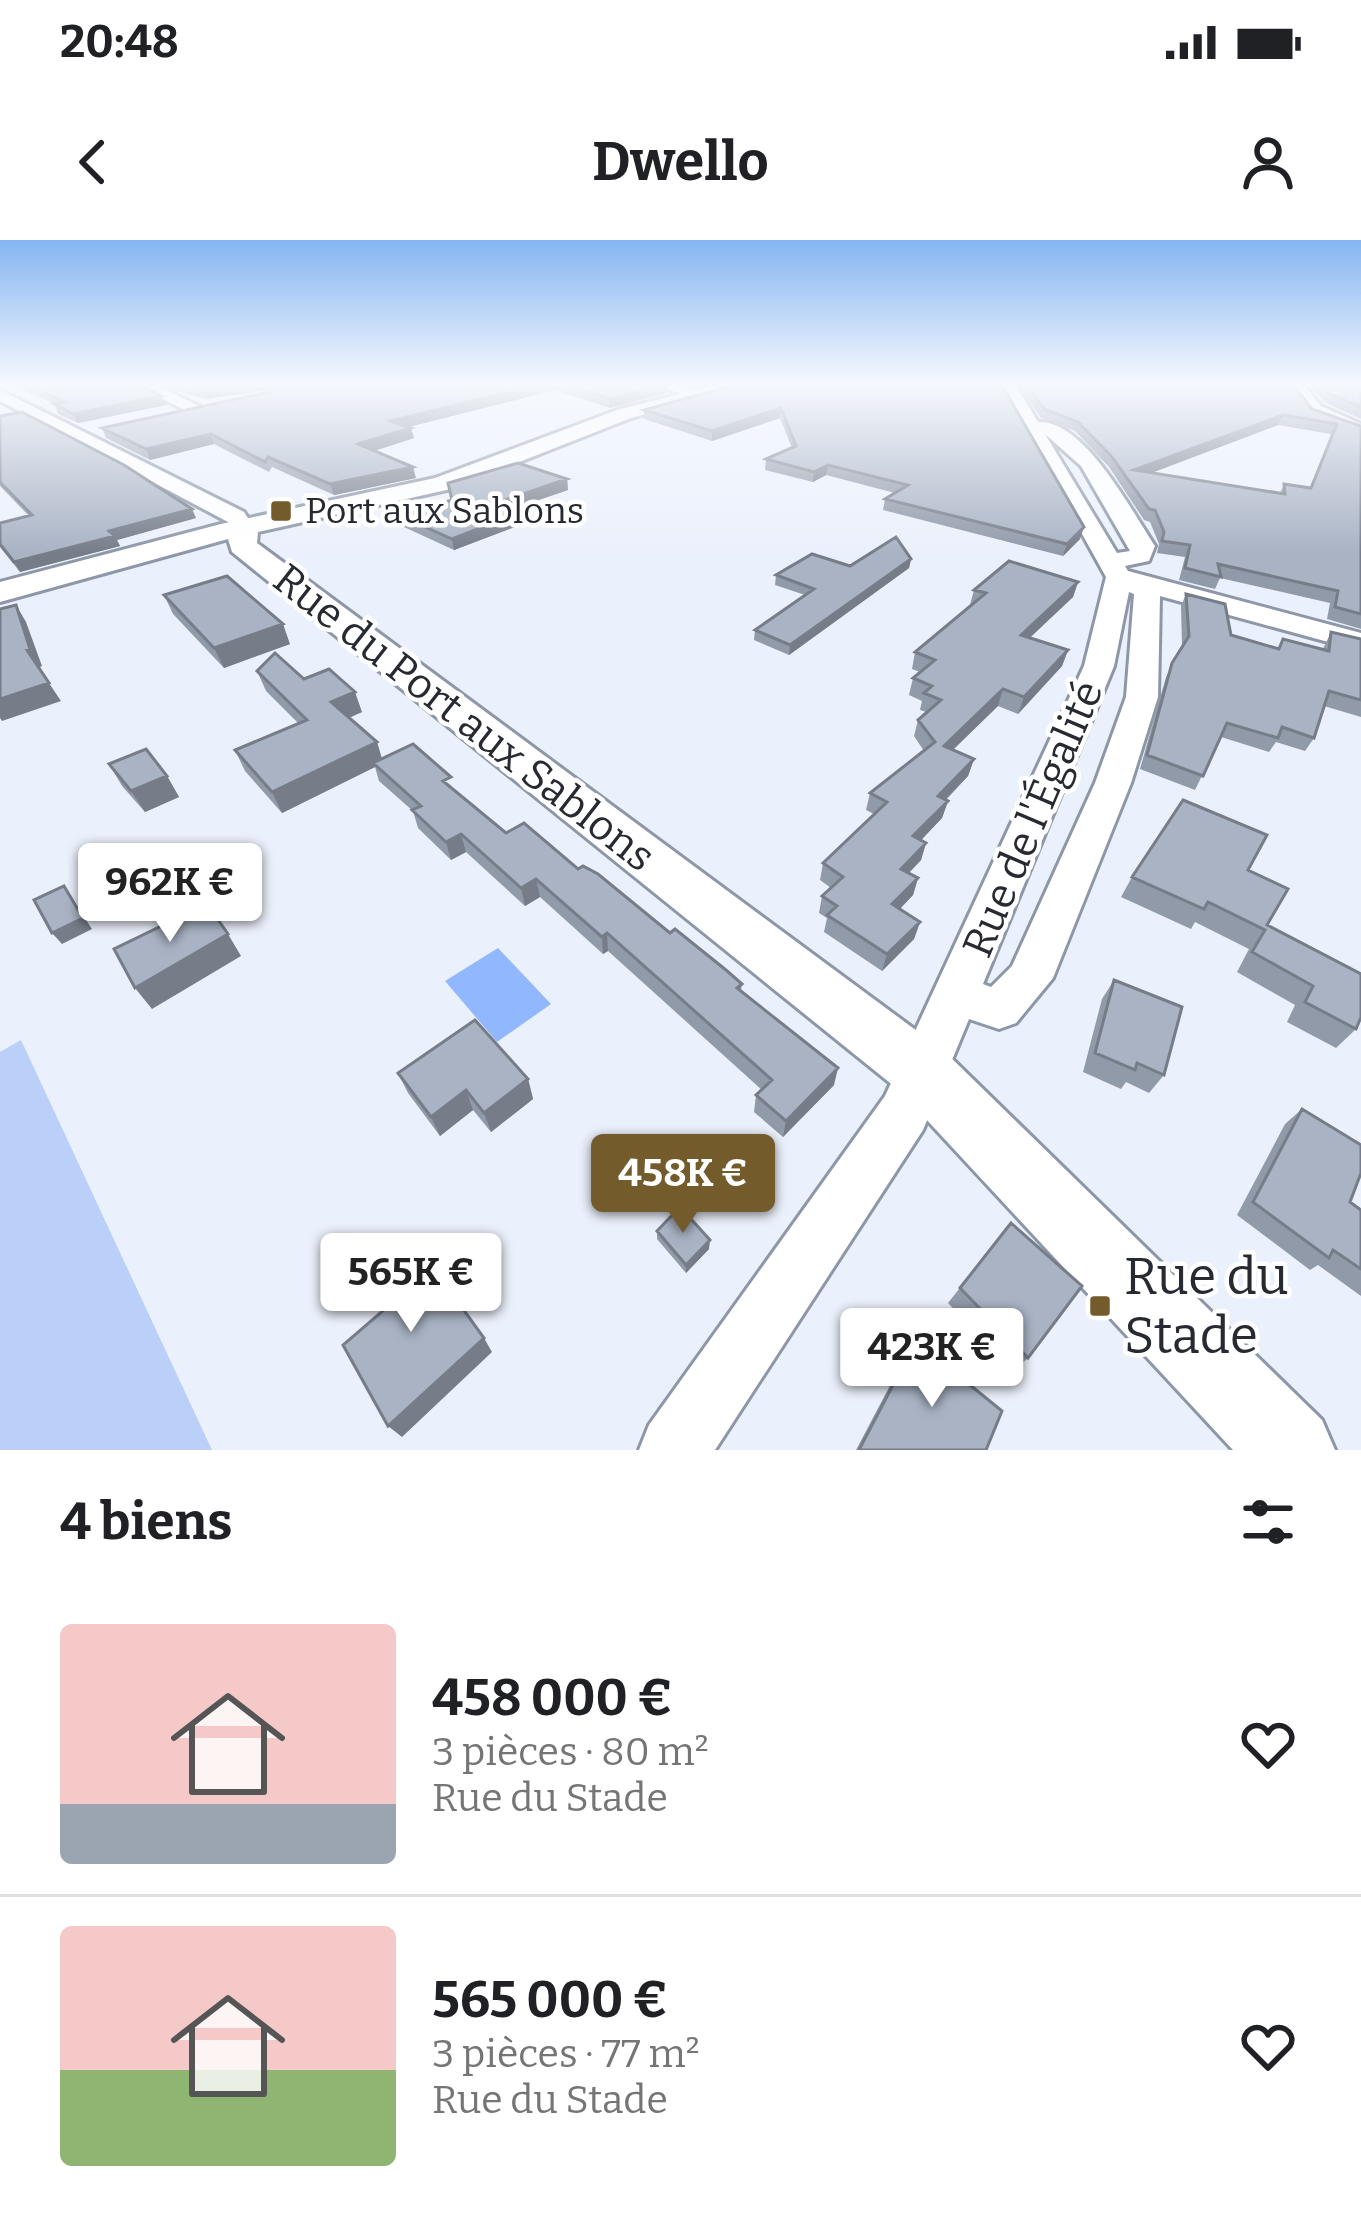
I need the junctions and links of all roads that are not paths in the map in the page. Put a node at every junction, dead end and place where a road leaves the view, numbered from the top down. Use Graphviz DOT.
graph roads {
  1 [pos="104,440"];
  2 [pos="555,440"];
  3 [pos="1038,440"];
  4 [pos="1065,440"];
  5 [pos="244,529"];
  6 [pos="1116,569"];
  7 [pos="0,592"];
  8 [pos="1361,642"];
  9 [pos="956,997"];
  10 [pos="922,1071"];
  11 [pos="674,1450"];
  12 [pos="1292,1450"];
  1 -- 5 [label="street, Rue du Port aux Sablons"];
  2 -- 5 [label="street"];
  3 -- 6 [label="street"];
  4 -- 6 [label="street, Rue de l'Égalité"];
  5 -- 7 [label="street"];
  5 -- 10 [label="street, Rue du Port aux Sablons"];
  6 -- 8 [label="street"];
  6 -- 9 [label="street, Rue de l'Égalité"];
  6 -- 9 [label="street"];
  9 -- 10 [label="street, Rue de l'Égalité"];
  10 -- 11 [label="street"];
  10 -- 12 [label="street"];
}
